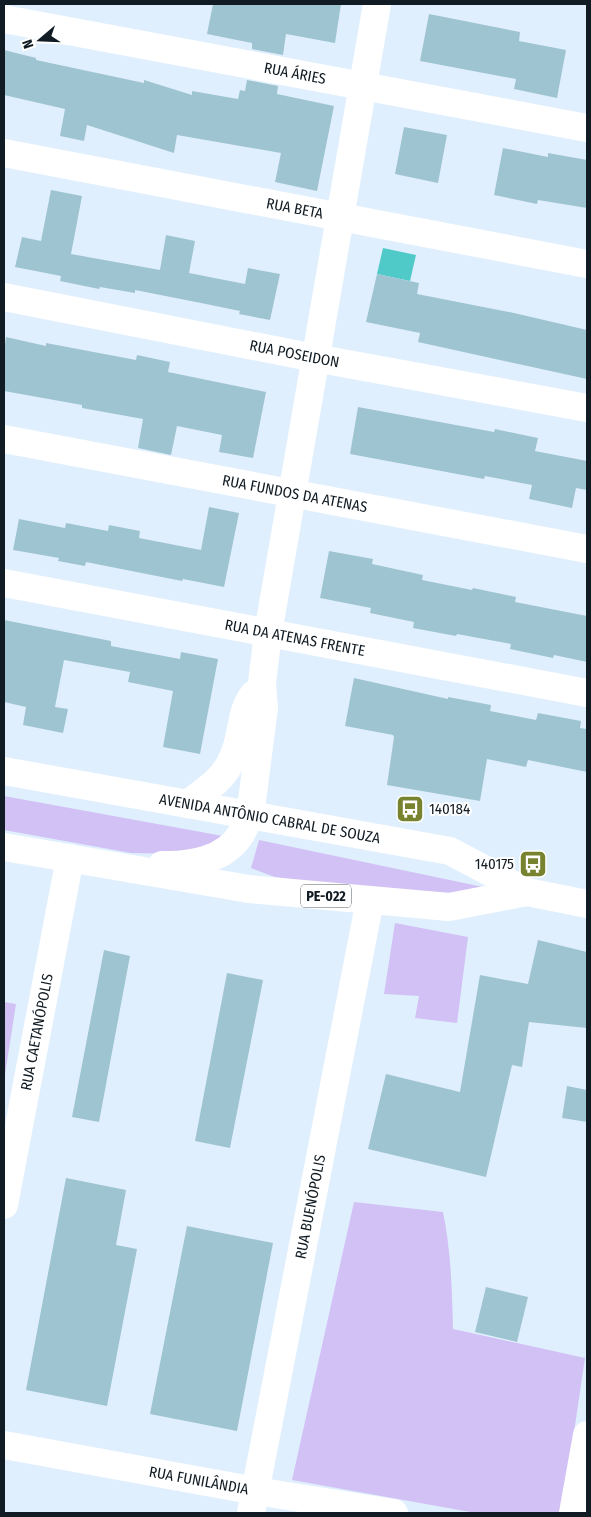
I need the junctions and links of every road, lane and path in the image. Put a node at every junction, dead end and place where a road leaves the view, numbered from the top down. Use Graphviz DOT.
graph roads {
  1 [pos="377,4"];
  2 [pos="4,19"];
  3 [pos="362,87"];
  4 [pos="587,128"];
  5 [pos="4,153"];
  6 [pos="340,216"];
  7 [pos="587,264"];
  8 [pos="4,297"];
  9 [pos="316,358"];
  10 [pos="587,408"];
  11 [pos="4,439"];
  12 [pos="292,493"];
  13 [pos="587,550"];
  14 [pos="4,583"];
  15 [pos="268,633"];
  16 [pos="262,682"];
  17 [pos="587,693"];
  18 [pos="4,771"];
  19 [pos="187,804"];
  20 [pos="250,816"];
  21 [pos="4,847"];
  22 [pos="70,858"];
  23 [pos="125,868"];
  24 [pos="526,892"];
  25 [pos="370,900"];
  26 [pos="587,904"];
  27 [pos="4,1205"];
  28 [pos="587,1435"];
  29 [pos="4,1445"];
  30 [pos="254,1502"];
  31 [pos="394,1513"];
  32 [pos="573,1513"];
  1 -- 3 [label="street"];
  2 -- 3 [label="street, RUA ÁRIES"];
  3 -- 4 [label="street, RUA ÁRIES"];
  3 -- 6 [label="street"];
  5 -- 6 [label="street, RUA BETA"];
  6 -- 7 [label="street, RUA BETA"];
  6 -- 9 [label="street"];
  8 -- 9 [label="street, RUA POSEIDON"];
  9 -- 10 [label="street, RUA POSEIDON"];
  9 -- 12 [label="street"];
  11 -- 12 [label="street, RUA FUNDOS DA ATENAS"];
  12 -- 13 [label="street, RUA FUNDOS DA ATENAS"];
  12 -- 15 [label="street"];
  14 -- 15 [label="street, RUA DA ATENAS FRENTE"];
  15 -- 16 [label="street"];
  15 -- 17 [label="street, RUA DA ATENAS FRENTE"];
  16 -- 19 [label="street"];
  16 -- 20 [label="street"];
  18 -- 19 [label="street, AVENIDA ANTÔNIO CABRAL DE SOUZA / PE-022"];
  19 -- 20 [label="street, AVENIDA ANTÔNIO CABRAL DE SOUZA / PE-022"];
  20 -- 23 [label="street"];
  20 -- 24 [label="street, AVENIDA ANTÔNIO CABRAL DE SOUZA / PE-022"];
  21 -- 22 [label="street, AVENIDA ANTÔNIO CABRAL DE SOUZA / PE-022"];
  22 -- 23 [label="street, AVENIDA ANTÔNIO CABRAL DE SOUZA / PE-022"];
  22 -- 27 [label="street, RUA CAETANÓPOLIS"];
  23 -- 25 [label="street, AVENIDA ANTÔNIO CABRAL DE SOUZA / PE-022"];
  24 -- 25 [label="street, AVENIDA ANTÔNIO CABRAL DE SOUZA / PE-022"];
  24 -- 26 [label="street, AVENIDA ANTÔNIO CABRAL DE SOUZA / PE-022"];
  25 -- 30 [label="street, RUA BUENÓPOLIS"];
  28 -- 32 [label="street"];
  29 -- 30 [label="street, RUA FUNILÂNDIA"];
  30 -- 31 [label="street, RUA FUNILÂNDIA"];
}
